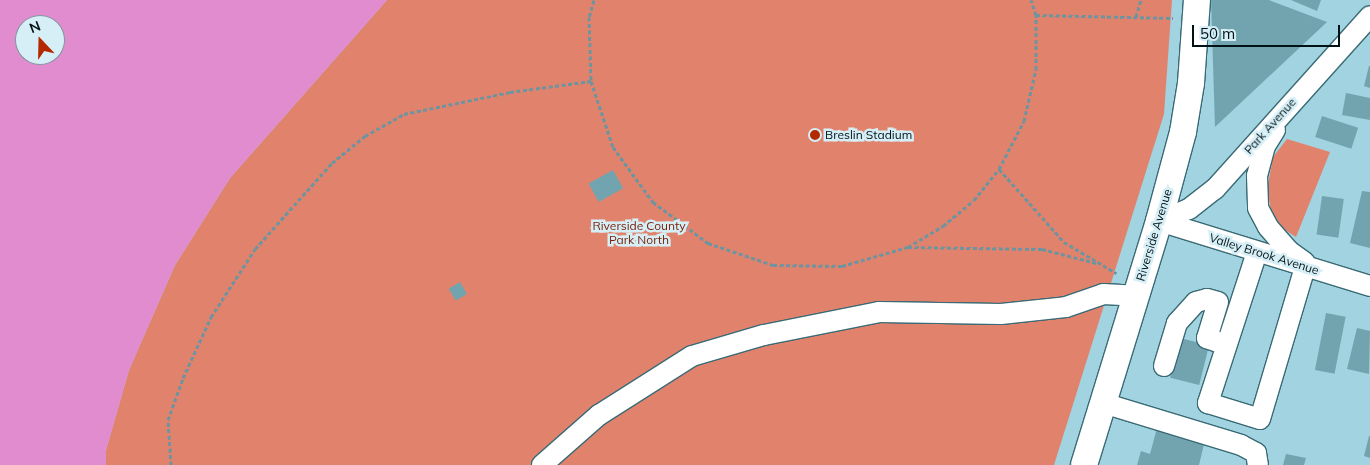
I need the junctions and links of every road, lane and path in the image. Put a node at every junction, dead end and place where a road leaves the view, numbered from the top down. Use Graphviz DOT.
graph roads {
  1 [pos="594,0"];
  2 [pos="1031,0"];
  3 [pos="1141,0"];
  4 [pos="1197,9"];
  5 [pos="1036,15"];
  6 [pos="1370,16"];
  7 [pos="1136,17"];
  8 [pos="591,82"];
  9 [pos="1290,105"];
  10 [pos="999,169"];
  11 [pos="1159,221"];
  12 [pos="908,247"];
  13 [pos="1257,252"];
  14 [pos="1096,263"];
  15 [pos="1309,268"];
  16 [pos="1116,273"];
  17 [pos="1370,286"];
  18 [pos="1136,296"];
  19 [pos="1226,345"];
  20 [pos="1164,366"];
  21 [pos="1103,403"];
  22 [pos="172,465"];
  23 [pos="542,465"];
  24 [pos="1084,465"];
  25 [pos="1258,465"];
  1 -- 8 [label="path"];
  2 -- 5 [label="path"];
  3 -- 7 [label="path"];
  4 -- 7 [label="path"];
  4 -- 11 [label="main road, Riverside Avenue"];
  5 -- 7 [label="path"];
  5 -- 10 [label="path"];
  6 -- 9 [label="street, Park Avenue"];
  8 -- 12 [label="path"];
  8 -- 22 [label="path"];
  9 -- 11 [label="street, Park Avenue"];
  9 -- 15 [label="street"];
  10 -- 12 [label="path"];
  10 -- 14 [label="path"];
  11 -- 13 [label="street, Valley Brook Avenue"];
  11 -- 18 [label="main road, Riverside Avenue"];
  12 -- 14 [label="path"];
  13 -- 15 [label="street, Valley Brook Avenue"];
  13 -- 19 [label="street"];
  14 -- 16 [label="path"];
  15 -- 17 [label="street, Valley Brook Avenue"];
  15 -- 19 [label="street"];
  18 -- 21 [label="main road, Riverside Avenue"];
  18 -- 23 [label="street"];
  19 -- 20 [label="street"];
  21 -- 24 [label="main road, Riverside Avenue"];
  21 -- 25 [label="street"];
}
